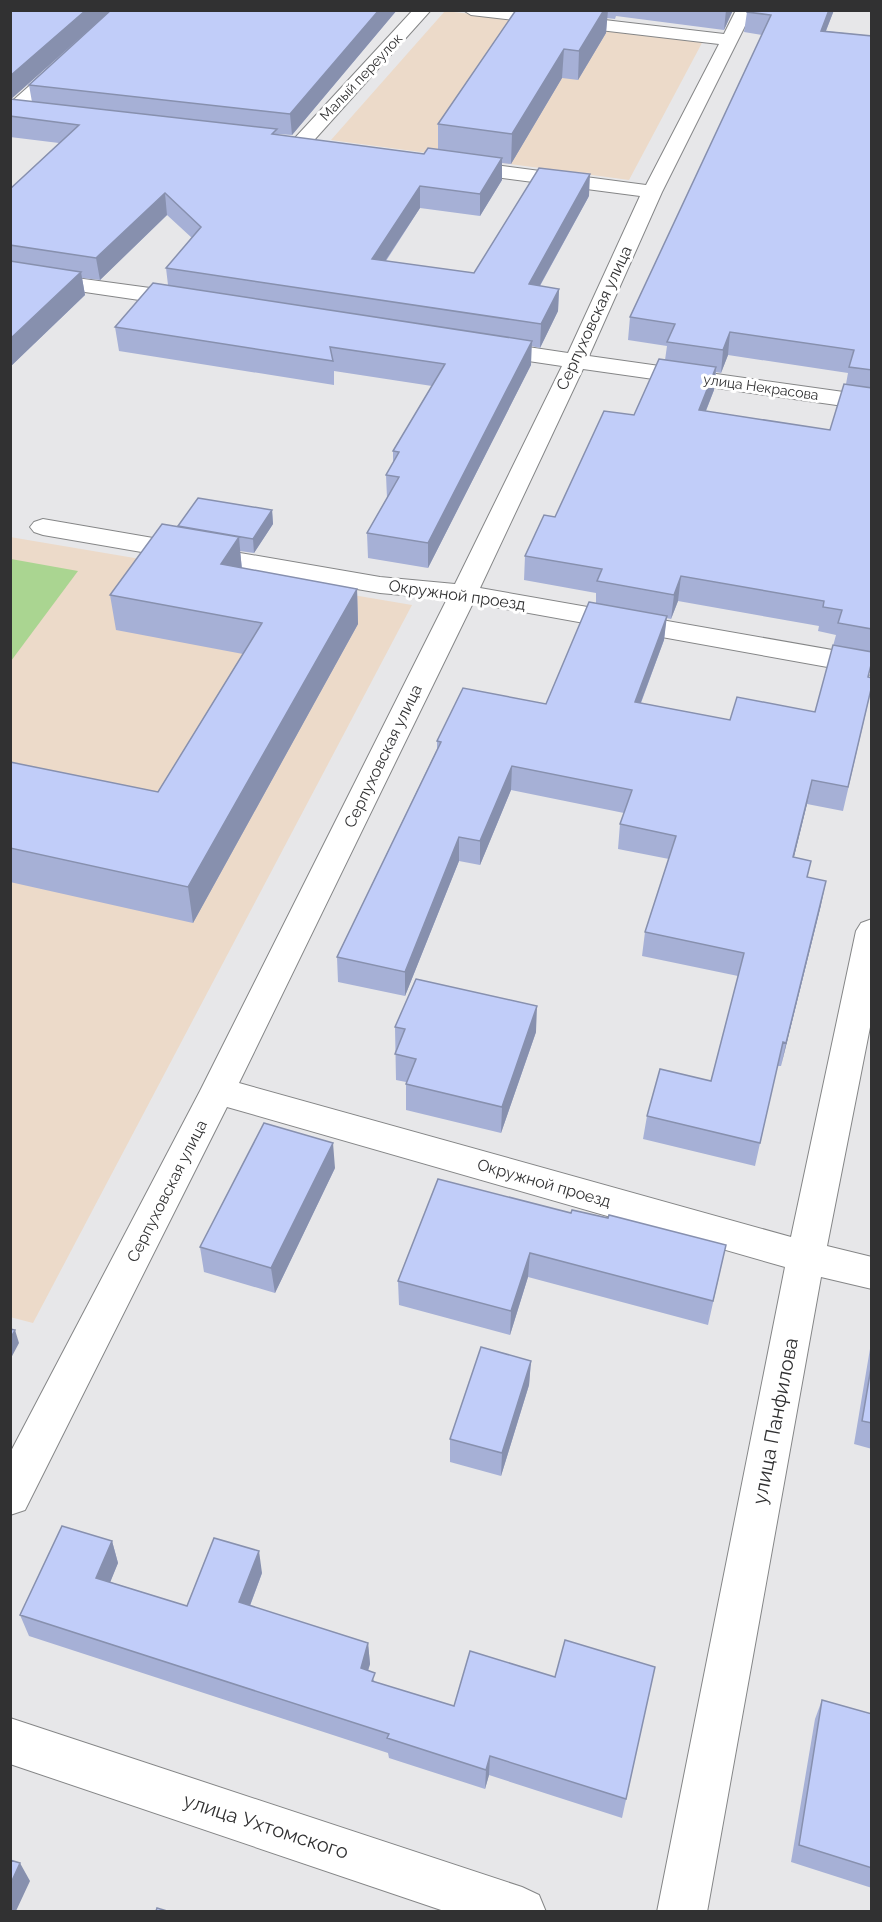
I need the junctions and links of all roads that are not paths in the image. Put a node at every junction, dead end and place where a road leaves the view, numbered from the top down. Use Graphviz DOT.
graph roads {
  1 [pos="126,10"];
  2 [pos="423,10"];
  3 [pos="471,10"];
  4 [pos="745,10"];
  5 [pos="730,40"];
  6 [pos="12,112"];
  7 [pos="38,114"];
  8 [pos="276,142"];
  9 [pos="300,144"];
  10 [pos="324,148"];
  11 [pos="442,164"];
  12 [pos="652,192"];
  13 [pos="10,275"];
  14 [pos="203,303"];
  15 [pos="471,345"];
  16 [pos="575,362"];
  17 [pos="872,403"];
  18 [pos="43,527"];
  19 [pos="464,593"];
  20 [pos="872,666"];
  21 [pos="872,931"];
  22 [pos="218,1091"];
  23 [pos="806,1257"];
  24 [pos="872,1273"];
  25 [pos="10,1496"];
  26 [pos="10,1741"];
  27 [pos="522,1911"];
  28 [pos="682,1911"];
  1 -- 6 [label="street"];
  2 -- 9 [label="street, Малый переулок"];
  3 -- 5 [label="street"];
  4 -- 5 [label="street, Серпуховская улица"];
  5 -- 12 [label="street, Серпуховская улица"];
  6 -- 7 [label="street"];
  8 -- 9 [label="street"];
  9 -- 10 [label="street"];
  11 -- 12 [label="street"];
  12 -- 16 [label="street, Серпуховская улица"];
  13 -- 14 [label="street"];
  15 -- 16 [label="street, улица Некрасова"];
  16 -- 17 [label="street, улица Некрасова"];
  16 -- 19 [label="street, Серпуховская улица"];
  18 -- 19 [label="street, Окружной проезд"];
  19 -- 20 [label="street, Окружной проезд"];
  19 -- 22 [label="street, Серпуховская улица"];
  21 -- 23 [label="street, улица Панфилова"];
  22 -- 23 [label="street, Окружной проезд"];
  22 -- 25 [label="street, Серпуховская улица"];
  23 -- 24 [label="street, Окружной проезд"];
  23 -- 28 [label="street, улица Панфилова"];
  26 -- 27 [label="street, улица Ухтомского"];
}
